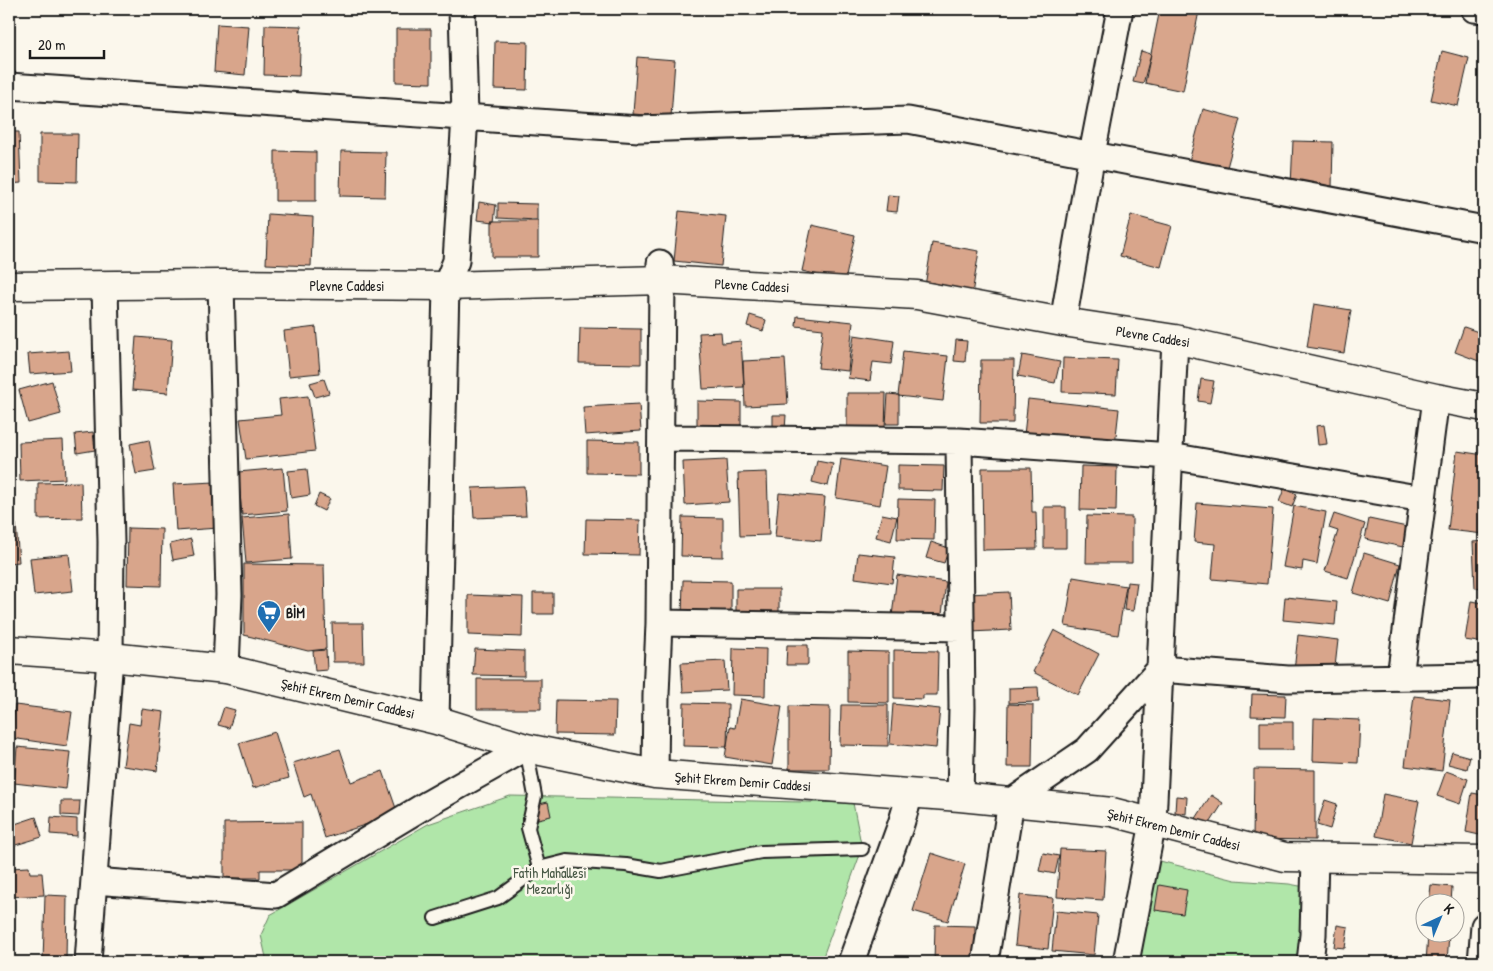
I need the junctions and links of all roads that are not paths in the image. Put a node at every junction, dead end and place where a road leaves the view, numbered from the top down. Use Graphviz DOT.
graph roads {
  1 [pos="462,9"];
  2 [pos="1120,9"];
  3 [pos="1474,9"];
  4 [pos="1484,10"];
  5 [pos="9,86"];
  6 [pos="465,116"];
  7 [pos="1092,154"];
  8 [pos="1484,229"];
  9 [pos="661,272"];
  10 [pos="221,284"];
  11 [pos="9,286"];
  12 [pos="105,286"];
  13 [pos="446,286"];
  14 [pos="1062,322"];
  15 [pos="1175,339"];
  16 [pos="1436,398"];
  17 [pos="1484,407"];
  18 [pos="662,438"];
  19 [pos="959,441"];
  20 [pos="1170,456"];
  21 [pos="1423,499"];
  22 [pos="659,623"];
  23 [pos="961,628"];
  24 [pos="9,650"];
  25 [pos="110,656"];
  26 [pos="226,669"];
  27 [pos="1160,669"];
  28 [pos="1484,676"];
  29 [pos="1400,677"];
  30 [pos="436,720"];
  31 [pos="526,748"];
  32 [pos="655,774"];
  33 [pos="910,794"];
  34 [pos="960,797"];
  35 [pos="1011,802"];
  36 [pos="1153,823"];
  37 [pos="862,849"];
  38 [pos="1316,857"];
  39 [pos="1484,860"];
  40 [pos="538,868"];
  41 [pos="94,881"];
  42 [pos="435,918"];
  43 [pos="1484,926"];
  44 [pos="88,962"];
  45 [pos="851,962"];
  46 [pos="985,962"];
  47 [pos="1126,962"];
  48 [pos="1310,962"];
  49 [pos="1481,962"];
  1 -- 6 [label="street"];
  2 -- 7 [label="street"];
  3 -- 4 [label="street"];
  5 -- 6 [label="street"];
  6 -- 7 [label="street"];
  6 -- 13 [label="street"];
  7 -- 8 [label="street"];
  7 -- 14 [label="street"];
  9 -- 13 [label="street, Plevne Caddesi"];
  9 -- 14 [label="street, Plevne Caddesi"];
  9 -- 18 [label="street"];
  10 -- 12 [label="street, Plevne Caddesi"];
  10 -- 13 [label="street, Plevne Caddesi"];
  10 -- 26 [label="street"];
  11 -- 12 [label="street, Plevne Caddesi"];
  12 -- 25 [label="street"];
  13 -- 30 [label="street"];
  14 -- 15 [label="street, Plevne Caddesi"];
  15 -- 16 [label="street, Plevne Caddesi"];
  15 -- 20 [label="street"];
  16 -- 17 [label="street, Plevne Caddesi"];
  16 -- 21 [label="street"];
  18 -- 19 [label="street"];
  18 -- 22 [label="street"];
  19 -- 20 [label="street"];
  19 -- 23 [label="street"];
  20 -- 21 [label="street"];
  20 -- 27 [label="street"];
  21 -- 29 [label="street"];
  22 -- 23 [label="street"];
  22 -- 32 [label="street"];
  23 -- 34 [label="street"];
  24 -- 25 [label="street, Şehit Ekrem Demir Caddesi"];
  25 -- 26 [label="street, Şehit Ekrem Demir Caddesi"];
  25 -- 41 [label="street"];
  26 -- 30 [label="street, Şehit Ekrem Demir Caddesi"];
  27 -- 29 [label="street"];
  27 -- 35 [label="street"];
  27 -- 36 [label="street"];
  28 -- 29 [label="street"];
  30 -- 31 [label="street, Şehit Ekrem Demir Caddesi"];
  31 -- 32 [label="street, Şehit Ekrem Demir Caddesi"];
  31 -- 40 [label="lane"];
  31 -- 41 [label="street"];
  32 -- 33 [label="street, Şehit Ekrem Demir Caddesi"];
  33 -- 34 [label="street, Şehit Ekrem Demir Caddesi"];
  33 -- 45 [label="street"];
  34 -- 35 [label="street, Şehit Ekrem Demir Caddesi"];
  35 -- 36 [label="street, Şehit Ekrem Demir Caddesi"];
  35 -- 46 [label="street"];
  36 -- 38 [label="street, Şehit Ekrem Demir Caddesi"];
  36 -- 47 [label="street"];
  37 -- 40 [label="lane"];
  38 -- 39 [label="street, Şehit Ekrem Demir Caddesi"];
  38 -- 48 [label="street"];
  40 -- 42 [label="lane"];
  41 -- 44 [label="street"];
  43 -- 49 [label="street"];
}
